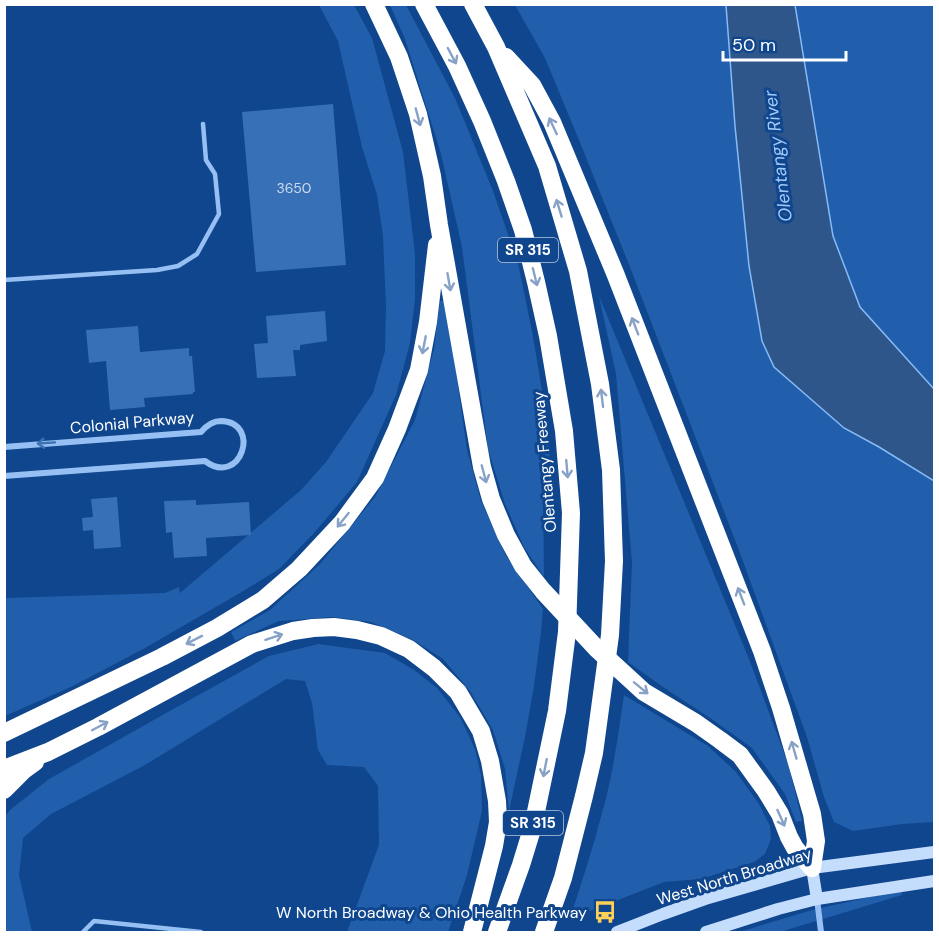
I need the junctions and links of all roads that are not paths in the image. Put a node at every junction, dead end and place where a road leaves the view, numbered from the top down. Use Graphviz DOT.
graph roads {
  1 [pos="374,4"];
  2 [pos="424,4"];
  3 [pos="473,4"];
  4 [pos="496,47"];
  5 [pos="203,124"];
  6 [pos="439,225"];
  7 [pos="4,280"];
  8 [pos="4,447"];
  9 [pos="4,476"];
  10 [pos="4,733"];
  11 [pos="48,752"];
  12 [pos="4,769"];
  13 [pos="4,790"];
  14 [pos="934,852"];
  15 [pos="812,868"];
  16 [pos="934,881"];
  17 [pos="817,899"];
  18 [pos="83,933"];
  19 [pos="201,933"];
  20 [pos="472,933"];
  21 [pos="497,933"];
  22 [pos="544,933"];
  23 [pos="617,933"];
  24 [pos="706,933"];
  25 [pos="821,933"];
  1 -- 6 [label="highway, one-way"];
  2 -- 21 [label="highway, Olentangy Freeway / SR 315, one-way"];
  3 -- 4 [label="highway, SR 315"];
  15 -- 4 [label="highway, one-way"];
  22 -- 4 [label="highway, SR 315, one-way"];
  5 -- 7 [label="lane"];
  6 -- 10 [label="highway, one-way"];
  6 -- 15 [label="highway, one-way"];
  9 -- 8 [label="street, Colonial Parkway, one-way"];
  11 -- 12 [label="highway"];
  11 -- 13 [label="highway"];
  11 -- 20 [label="highway, one-way"];
  14 -- 15 [label="main road, West North Broadway"];
  15 -- 17 [label="main road"];
  15 -- 23 [label="main road, West North Broadway"];
  16 -- 17 [label="main road"];
  17 -- 24 [label="main road"];
  17 -- 25 [label="street"];
  18 -- 19 [label="lane"];
}
